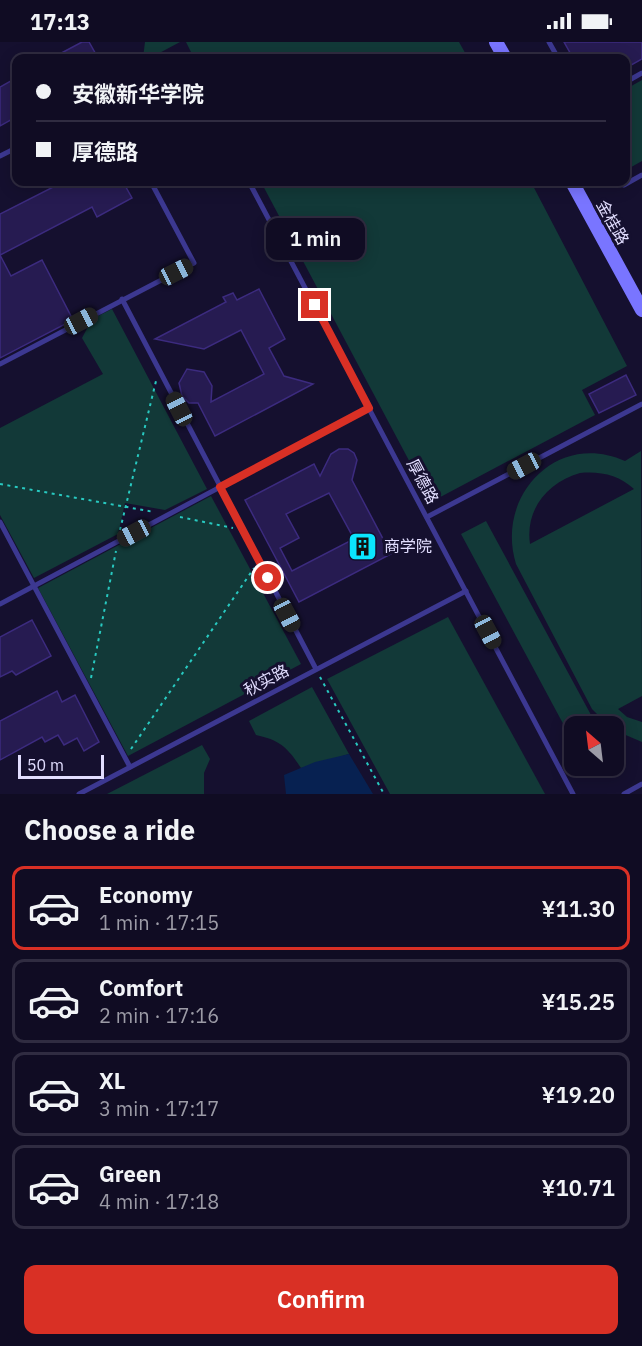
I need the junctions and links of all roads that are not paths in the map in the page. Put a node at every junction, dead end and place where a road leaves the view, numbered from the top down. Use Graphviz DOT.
graph roads {
  1 [pos="153,186"];
  2 [pos="251,186"];
  3 [pos="574,186"];
  4 [pos="122,299"];
  5 [pos="642,308"];
  6 [pos="0,364"];
  7 [pos="642,404"];
  8 [pos="369,408"];
  9 [pos="220,487"];
  10 [pos="427,517"];
  11 [pos="0,522"];
  12 [pos="34,586"];
  13 [pos="466,591"];
  14 [pos="0,604"];
  15 [pos="316,669"];
  16 [pos="130,767"];
  17 [pos="642,784"];
  18 [pos="79,794"];
  19 [pos="573,794"];
  20 [pos="624,794"];
  1 -- 4 [label="lane"];
  2 -- 8 [label="lane, 厚德路"];
  3 -- 5 [label="street, 金桂路"];
  4 -- 6 [label="lane"];
  4 -- 9 [label="lane"];
  7 -- 10 [label="lane"];
  8 -- 9 [label="lane"];
  8 -- 10 [label="lane, 厚德路"];
  9 -- 12 [label="lane"];
  9 -- 15 [label="lane"];
  10 -- 13 [label="lane, 厚德路"];
  11 -- 12 [label="lane"];
  12 -- 14 [label="lane"];
  12 -- 16 [label="lane"];
  13 -- 15 [label="lane, 秋实路"];
  13 -- 19 [label="lane, 厚德路"];
  15 -- 16 [label="lane, 秋实路"];
  16 -- 18 [label="lane, 秋实路"];
  17 -- 20 [label="lane"];
}
